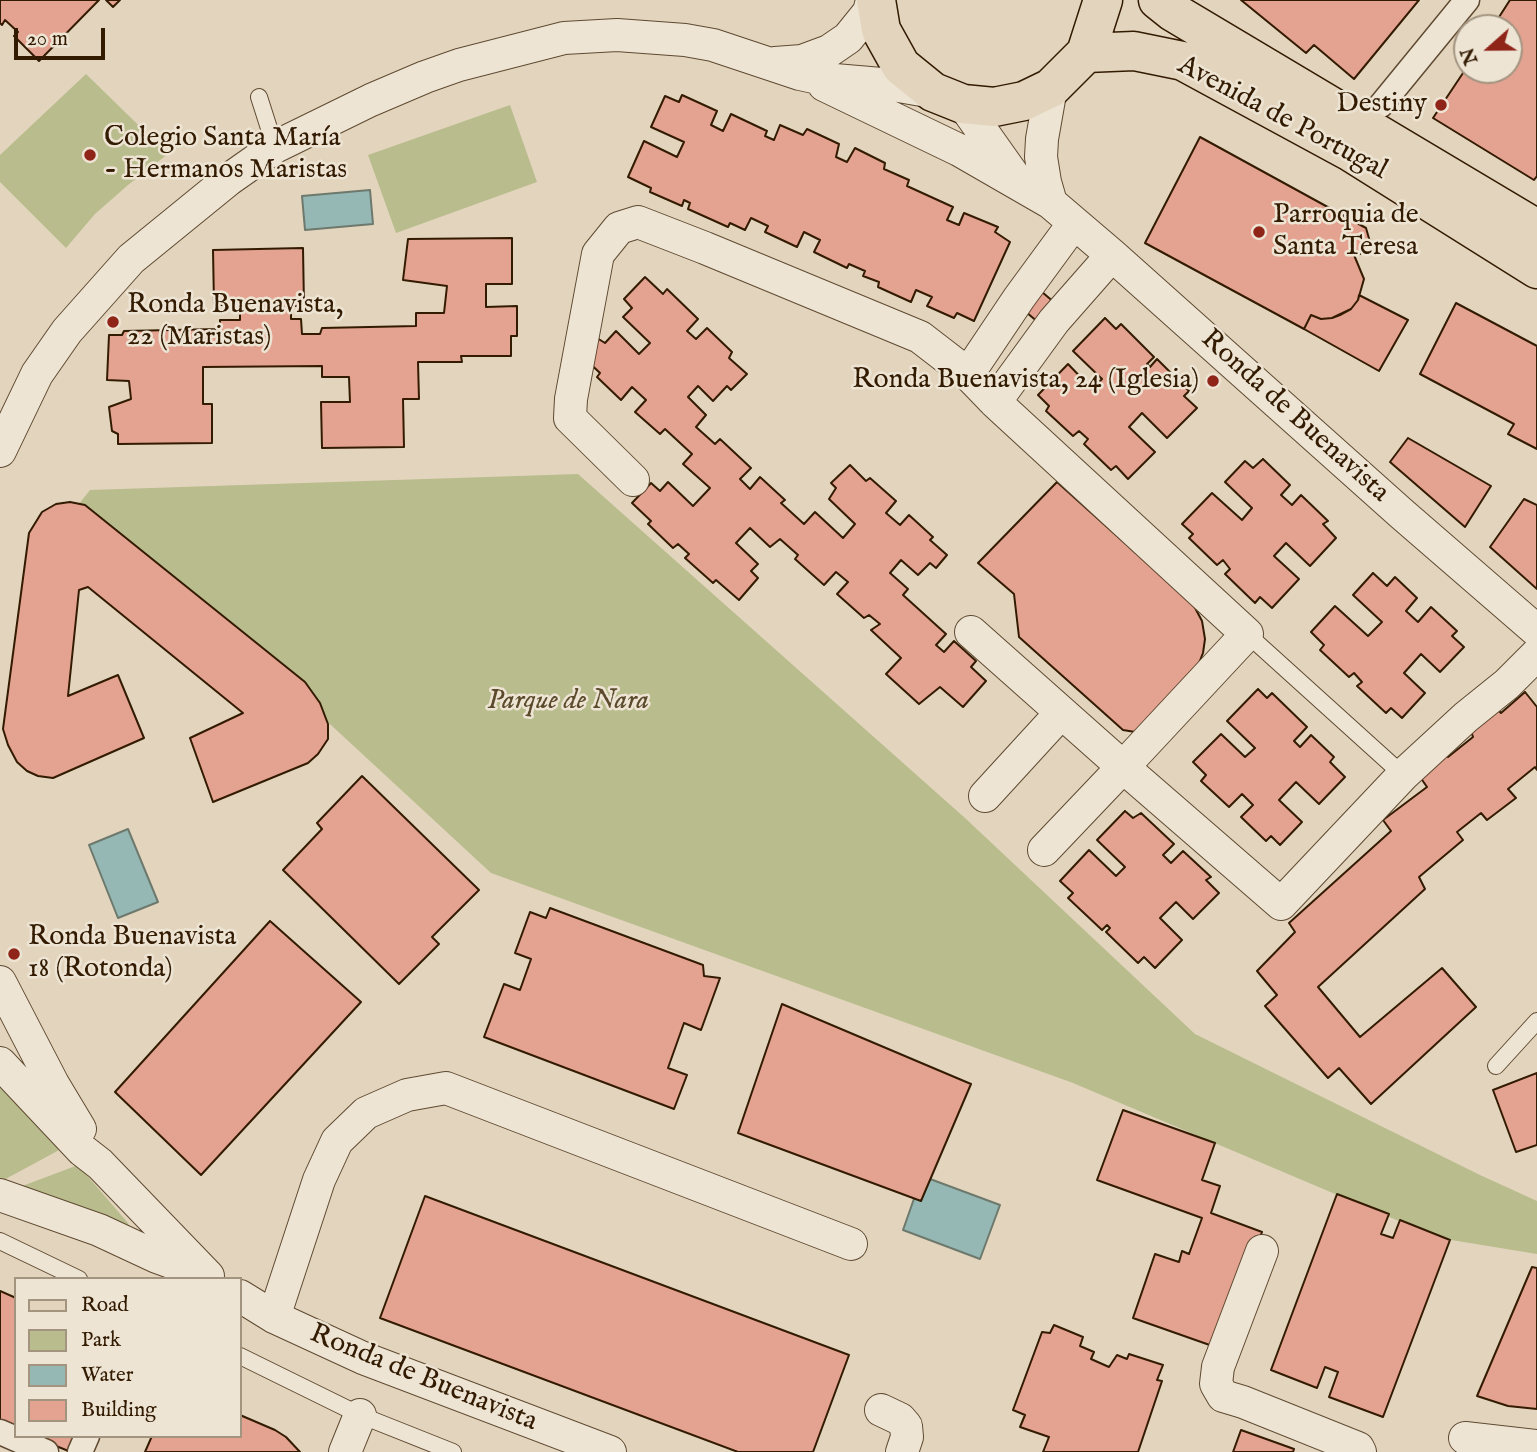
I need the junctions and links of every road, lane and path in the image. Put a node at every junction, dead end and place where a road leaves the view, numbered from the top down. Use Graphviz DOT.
graph roads {
  1 [pos="874,0"];
  2 [pos="1103,0"];
  3 [pos="1158,0"];
  4 [pos="1467,0"];
  5 [pos="1086,53"];
  6 [pos="765,64"];
  7 [pos="800,74"];
  8 [pos="1051,88"];
  9 [pos="259,97"];
  10 [pos="948,98"];
  11 [pos="1381,105"];
  12 [pos="275,147"];
  13 [pos="1021,186"];
  14 [pos="1051,203"];
  15 [pos="1074,223"];
  16 [pos="1537,229"];
  17 [pos="1112,255"];
  18 [pos="1537,269"];
  19 [pos="968,374"];
  20 [pos="995,402"];
  21 [pos="0,451"];
  22 [pos="633,480"];
  23 [pos="1537,631"];
  24 [pos="971,632"];
  25 [pos="1247,634"];
  26 [pos="1537,654"];
  27 [pos="1061,713"];
  28 [pos="1122,767"];
  29 [pos="1403,775"];
  30 [pos="985,796"];
  31 [pos="1044,850"];
  32 [pos="0,982"];
  33 [pos="1537,1021"];
  34 [pos="0,1063"];
  35 [pos="1496,1066"];
  36 [pos="100,1164"];
  37 [pos="0,1195"];
  38 [pos="0,1241"];
  39 [pos="851,1244"];
  40 [pos="1262,1251"];
  41 [pos="75,1277"];
  42 [pos="210,1277"];
  43 [pos="242,1297"];
  44 [pos="274,1317"];
  45 [pos="242,1357"];
  46 [pos="881,1410"];
  47 [pos="360,1415"];
  48 [pos="0,1432"];
  49 [pos="1465,1437"];
  50 [pos="1537,1446"];
  51 [pos="46,1452"];
  52 [pos="345,1452"];
  53 [pos="453,1452"];
  54 [pos="610,1452"];
  55 [pos="902,1452"];
  56 [pos="1360,1452"];
  1 -- 6 [label="street, Ronda de Buenavista"];
  1 -- 10 [label="main road"];
  2 -- 5 [label="main road"];
  3 -- 16 [label="main road, Avenida de Portugal"];
  4 -- 11 [label="street"];
  5 -- 8 [label="main road"];
  5 -- 18 [label="main road, Avenida de Portugal"];
  6 -- 7 [label="street, Ronda de Buenavista"];
  6 -- 12 [label="street, Ronda de Buenavista"];
  7 -- 10 [label="street, Ronda de Buenavista"];
  7 -- 13 [label="street, Ronda de Buenavista"];
  8 -- 10 [label="main road"];
  8 -- 14 [label="street"];
  9 -- 12 [label="lane"];
  10 -- 13 [label="street, Ronda de Buenavista"];
  12 -- 21 [label="street, Ronda de Buenavista"];
  13 -- 14 [label="street, Ronda de Buenavista"];
  14 -- 15 [label="street, Ronda de Buenavista"];
  15 -- 17 [label="street, Ronda de Buenavista"];
  15 -- 19 [label="street"];
  17 -- 20 [label="street"];
  17 -- 23 [label="street, Ronda de Buenavista"];
  19 -- 20 [label="street"];
  19 -- 22 [label="street"];
  20 -- 25 [label="street"];
  24 -- 27 [label="street"];
  25 -- 28 [label="street"];
  25 -- 29 [label="lane"];
  26 -- 29 [label="street"];
  27 -- 28 [label="street"];
  27 -- 30 [label="street"];
  28 -- 29 [label="street"];
  28 -- 31 [label="street"];
  32 -- 36 [label="street"];
  33 -- 35 [label="lane"];
  34 -- 36 [label="street"];
  36 -- 42 [label="street"];
  37 -- 42 [label="street"];
  38 -- 41 [label="lane"];
  39 -- 44 [label="street"];
  40 -- 56 [label="street"];
  43 -- 44 [label="street, Ronda de Buenavista"];
  44 -- 54 [label="street, Ronda de Buenavista"];
  45 -- 47 [label="lane, Ronda de Buenavista"];
  46 -- 55 [label="street"];
  47 -- 52 [label="street"];
  47 -- 53 [label="lane, Ronda de Buenavista"];
  48 -- 51 [label="street"];
  49 -- 50 [label="street"];
}
